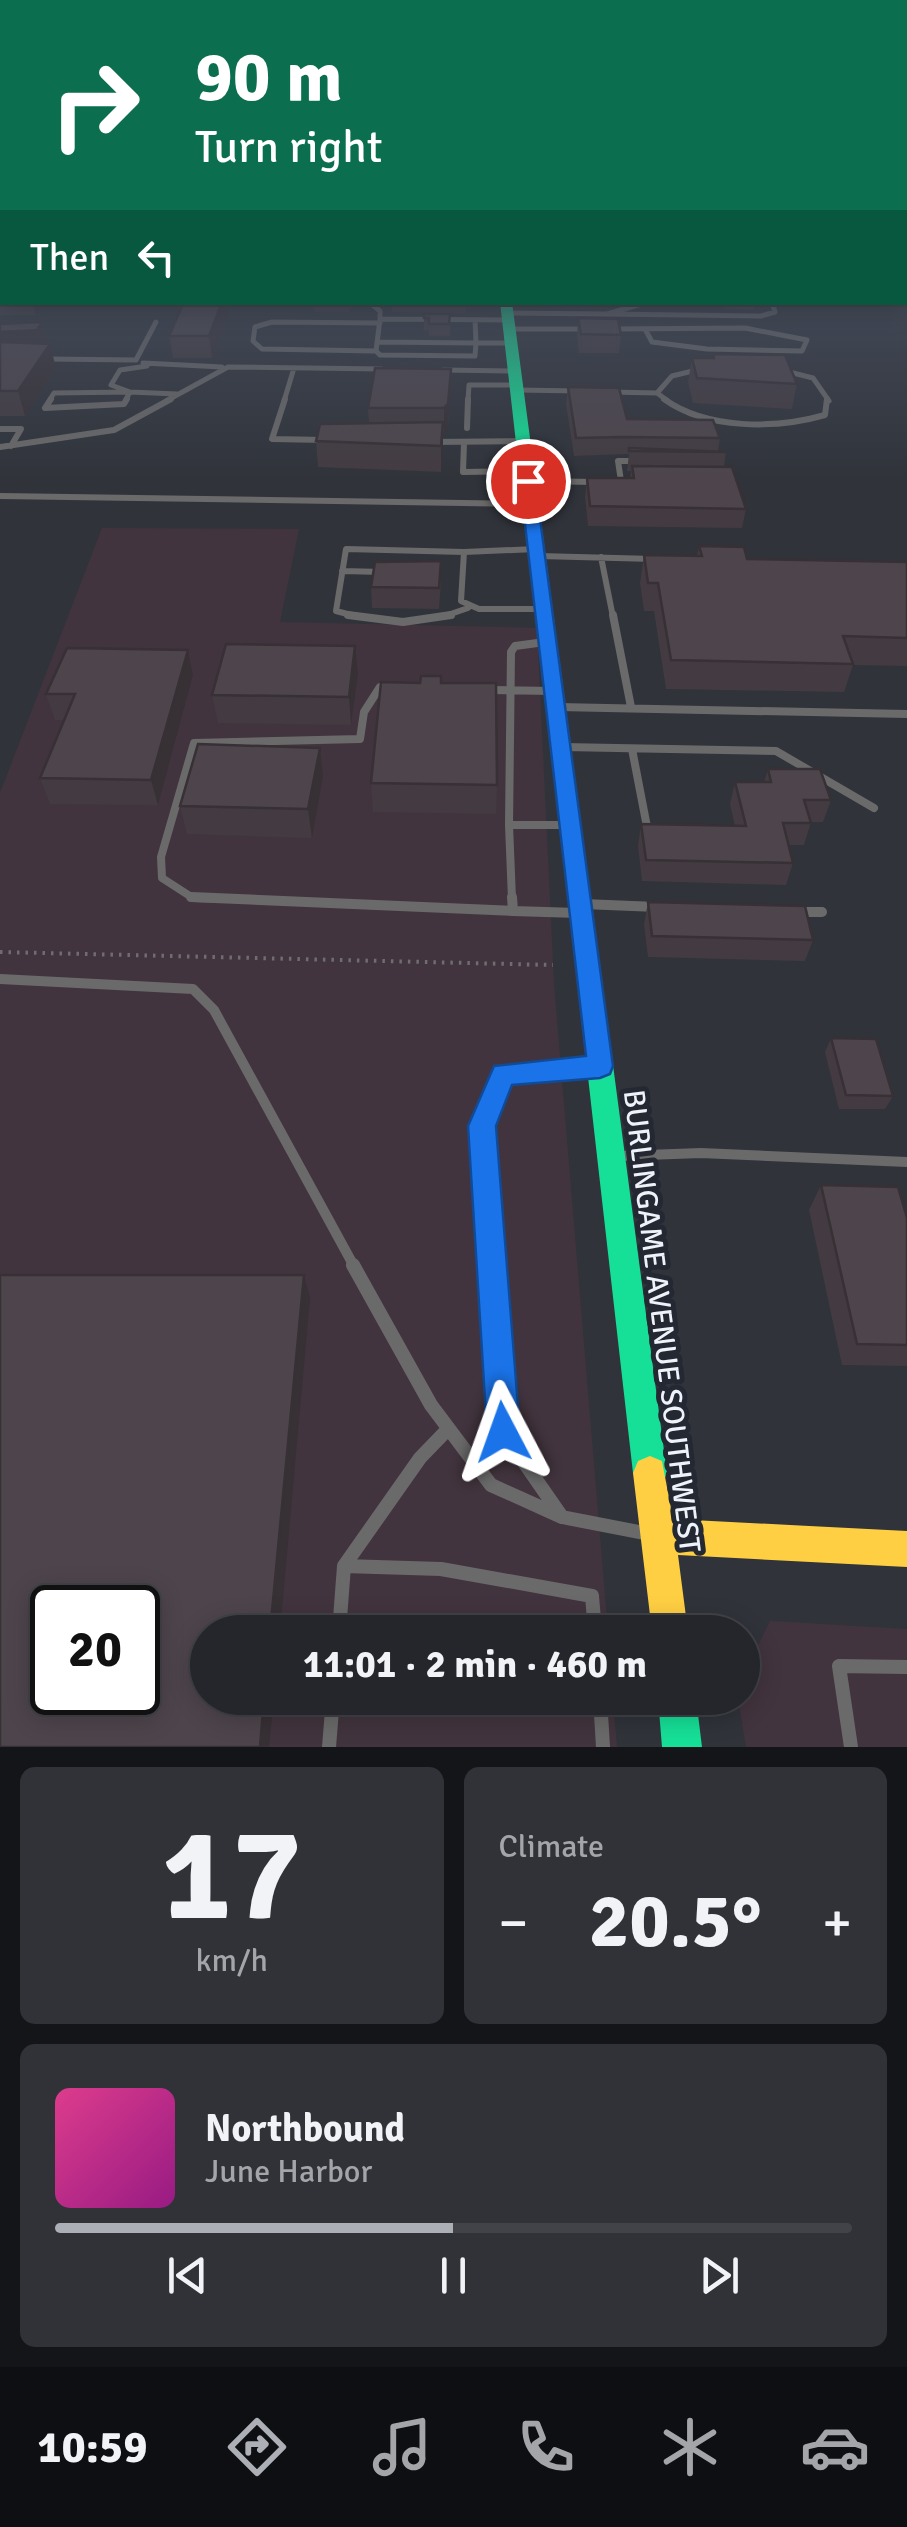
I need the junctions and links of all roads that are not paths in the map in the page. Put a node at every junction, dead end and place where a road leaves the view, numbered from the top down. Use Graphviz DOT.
graph roads {
  1 [pos="380,316"];
  2 [pos="534,316"];
  3 [pos="725,316"];
  4 [pos="763,316"];
  5 [pos="421,320"];
  6 [pos="475,320"];
  7 [pos="380,321"];
  8 [pos="156,322"];
  9 [pos="509,322"];
  10 [pos="646,328"];
  11 [pos="419,337"];
  12 [pos="377,342"];
  13 [pos="447,343"];
  14 [pos="476,344"];
  15 [pos="376,351"];
  16 [pos="447,356"];
  17 [pos="42,359"];
  18 [pos="136,360"];
  19 [pos="148,366"];
  20 [pos="228,367"];
  21 [pos="712,367"];
  22 [pos="294,368"];
  23 [pos="384,369"];
  24 [pos="773,369"];
  25 [pos="438,370"];
  26 [pos="516,382"];
  27 [pos="130,392"];
  28 [pos="657,393"];
  29 [pos="179,394"];
  30 [pos="467,428"];
  31 [pos="0,429"];
  32 [pos="326,440"];
  33 [pos="414,441"];
  34 [pos="523,441"];
  35 [pos="464,443"];
  36 [pos="10,446"];
  37 [pos="0,447"];
  38 [pos="655,461"];
  39 [pos="620,478"];
  40 [pos="638,478"];
  41 [pos="528,486"];
  42 [pos="0,496"];
  43 [pos="464,552"];
  44 [pos="536,552"];
  45 [pos="601,557"];
  46 [pos="658,558"];
  47 [pos="342,571"];
  48 [pos="401,572"];
  49 [pos="468,608"];
  50 [pos="543,609"];
  51 [pos="547,642"];
  52 [pos="399,687"];
  53 [pos="473,689"];
  54 [pos="510,690"];
  55 [pos="554,699"];
  56 [pos="631,707"];
  57 [pos="907,714"];
  58 [pos="560,747"];
  59 [pos="632,748"];
  60 [pos="874,808"];
  61 [pos="509,825"];
  62 [pos="570,825"];
  63 [pos="648,832"];
  64 [pos="674,907"];
  65 [pos="581,908"];
  66 [pos="513,911"];
  67 [pos="785,911"];
  68 [pos="822,912"];
  69 [pos="0,979"];
  70 [pos="600,1066"];
  71 [pos="612,1157"];
  72 [pos="907,1162"];
  73 [pos="448,1429"];
  74 [pos="562,1517"];
  75 [pos="659,1536"];
  76 [pos="907,1549"];
  77 [pos="344,1566"];
  78 [pos="340,1615"];
  79 [pos="594,1615"];
  80 [pos="668,1615"];
  81 [pos="907,1667"];
  82 [pos="332,1715"];
  83 [pos="601,1715"];
  84 [pos="679,1715"];
  85 [pos="329,1747"];
  86 [pos="603,1747"];
  87 [pos="682,1747"];
  88 [pos="851,1747"];
  1 -- 7 [label="lane"];
  2 -- 9 [label="lane"];
  3 -- 4 [label="lane"];
  5 -- 6 [label="lane"];
  5 -- 7 [label="lane"];
  5 -- 11 [label="lane"];
  6 -- 9 [label="lane"];
  6 -- 14 [label="lane"];
  7 -- 12 [label="lane"];
  7 -- 15 [label="lane"];
  8 -- 18 [label="lane"];
  9 -- 10 [label="lane"];
  9 -- 14 [label="lane"];
  9 -- 26 [label="street, BURLINGAME AVENUE SOUTHWEST"];
  10 -- 10 [label="lane"];
  11 -- 12 [label="lane"];
  11 -- 13 [label="lane"];
  12 -- 15 [label="lane"];
  13 -- 14 [label="lane"];
  13 -- 16 [label="lane"];
  14 -- 16 [label="lane"];
  15 -- 16 [label="lane"];
  17 -- 18 [label="lane"];
  18 -- 19 [label="lane"];
  19 -- 20 [label="lane"];
  19 -- 27 [label="lane"];
  20 -- 22 [label="lane"];
  20 -- 29 [label="lane"];
  21 -- 28 [label="lane"];
  22 -- 23 [label="lane"];
  22 -- 32 [label="lane"];
  24 -- 28 [label="lane"];
  25 -- 26 [label="lane"];
  26 -- 28 [label="lane"];
  26 -- 30 [label="lane"];
  26 -- 34 [label="street, BURLINGAME AVENUE SOUTHWEST"];
  27 -- 27 [label="lane"];
  27 -- 29 [label="lane"];
  29 -- 36 [label="lane"];
  31 -- 36 [label="lane"];
  33 -- 35 [label="lane"];
  34 -- 35 [label="lane"];
  34 -- 41 [label="street, BURLINGAME AVENUE SOUTHWEST"];
  35 -- 41 [label="lane"];
  36 -- 37 [label="lane"];
  38 -- 39 [label="lane"];
  39 -- 40 [label="lane"];
  39 -- 41 [label="lane"];
  41 -- 42 [label="lane"];
  41 -- 44 [label="street, BURLINGAME AVENUE SOUTHWEST"];
  43 -- 44 [label="lane"];
  43 -- 47 [label="lane"];
  43 -- 49 [label="lane"];
  44 -- 45 [label="lane"];
  44 -- 50 [label="street, BURLINGAME AVENUE SOUTHWEST"];
  45 -- 46 [label="lane"];
  45 -- 56 [label="lane"];
  47 -- 48 [label="lane"];
  47 -- 49 [label="lane"];
  49 -- 50 [label="lane"];
  50 -- 51 [label="street, BURLINGAME AVENUE SOUTHWEST"];
  51 -- 54 [label="lane"];
  51 -- 55 [label="street, BURLINGAME AVENUE SOUTHWEST"];
  52 -- 66 [label="lane"];
  53 -- 54 [label="lane"];
  54 -- 55 [label="lane"];
  54 -- 61 [label="lane"];
  55 -- 56 [label="lane"];
  55 -- 58 [label="street, BURLINGAME AVENUE SOUTHWEST"];
  56 -- 57 [label="lane"];
  58 -- 59 [label="lane"];
  58 -- 62 [label="street, BURLINGAME AVENUE SOUTHWEST"];
  59 -- 60 [label="lane"];
  59 -- 63 [label="lane"];
  61 -- 62 [label="lane"];
  61 -- 66 [label="lane"];
  62 -- 65 [label="street, BURLINGAME AVENUE SOUTHWEST"];
  64 -- 65 [label="lane"];
  65 -- 66 [label="lane"];
  65 -- 70 [label="street, BURLINGAME AVENUE SOUTHWEST"];
  67 -- 68 [label="lane"];
  69 -- 73 [label="lane"];
  70 -- 71 [label="street, BURLINGAME AVENUE SOUTHWEST"];
  70 -- 74 [label="lane"];
  71 -- 72 [label="lane"];
  71 -- 75 [label="street, BURLINGAME AVENUE SOUTHWEST"];
  73 -- 74 [label="lane"];
  73 -- 77 [label="lane"];
  74 -- 75 [label="lane"];
  75 -- 76 [label="street"];
  75 -- 80 [label="street, BURLINGAME AVENUE SOUTHWEST"];
  77 -- 78 [label="lane"];
  77 -- 79 [label="lane"];
  81 -- 88 [label="lane"];
  82 -- 85 [label="lane"];
  83 -- 86 [label="lane"];
  84 -- 87 [label="street"];
}
